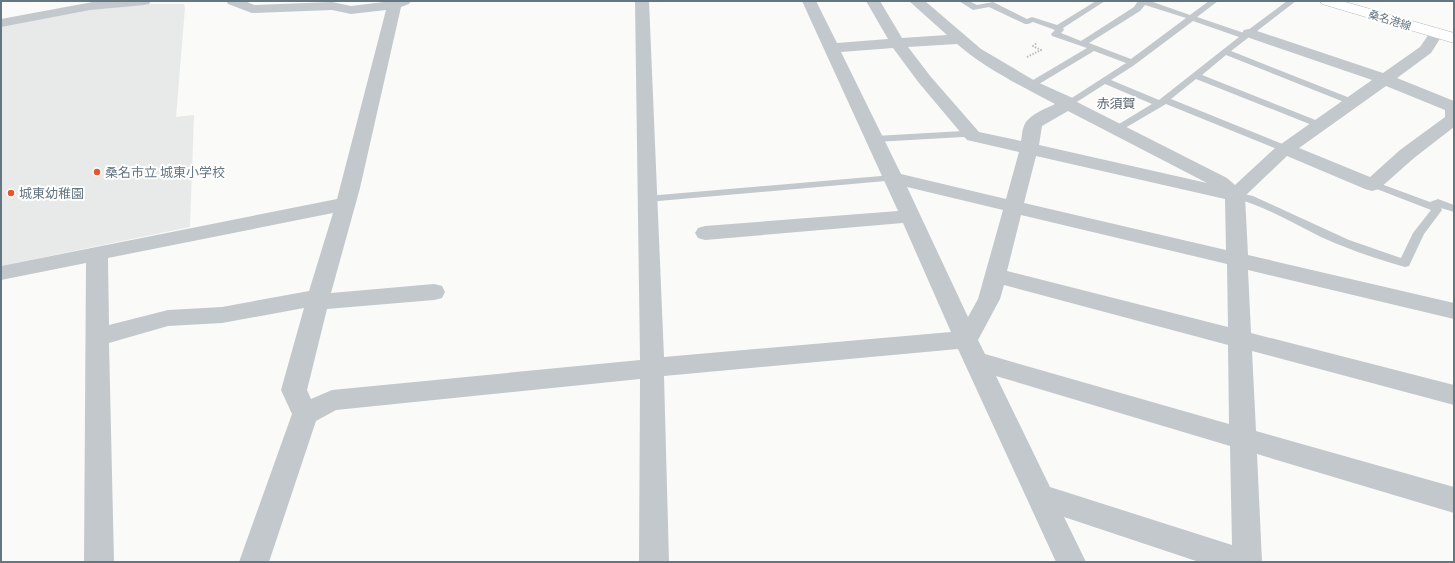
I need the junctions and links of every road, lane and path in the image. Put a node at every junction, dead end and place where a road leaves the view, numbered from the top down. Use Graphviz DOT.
graph roads {
  1 [pos="144,1"];
  2 [pos="233,1"];
  3 [pos="642,1"];
  4 [pos="809,1"];
  5 [pos="873,1"];
  6 [pos="916,1"];
  7 [pos="964,1"];
  8 [pos="1101,1"];
  9 [pos="1143,1"];
  10 [pos="1214,1"];
  11 [pos="1292,1"];
  12 [pos="1327,1"];
  13 [pos="399,3"];
  14 [pos="1193,18"];
  15 [pos="1,23"];
  16 [pos="1057,31"];
  17 [pos="1436,34"];
  18 [pos="1247,35"];
  19 [pos="1454,38"];
  20 [pos="960,39"];
  21 [pos="898,44"];
  22 [pos="1082,44"];
  23 [pos="831,48"];
  24 [pos="1093,48"];
  25 [pos="1225,52"];
  26 [pos="1132,62"];
  27 [pos="1004,69"];
  28 [pos="1196,76"];
  29 [pos="1384,79"];
  30 [pos="1105,81"];
  31 [pos="1031,84"];
  32 [pos="1162,102"];
  33 [pos="1352,102"];
  34 [pos="1069,103"];
  35 [pos="1454,109"];
  36 [pos="1320,125"];
  37 [pos="1117,129"];
  38 [pos="972,136"];
  39 [pos="875,139"];
  40 [pos="1029,148"];
  41 [pos="1286,149"];
  42 [pos="893,178"];
  43 [pos="1373,184"];
  44 [pos="1235,195"];
  45 [pos="648,199"];
  46 [pos="345,204"];
  47 [pos="1014,206"];
  48 [pos="1436,207"];
  49 [pos="1454,209"];
  50 [pos="911,216"];
  51 [pos="705,233"];
  52 [pos="97,253"];
  53 [pos="1236,259"];
  54 [pos="1,273"];
  55 [pos="995,275"];
  56 [pos="434,292"];
  57 [pos="318,299"];
  58 [pos="1454,311"];
  59 [pos="98,337"];
  60 [pos="1239,339"];
  61 [pos="972,350"];
  62 [pos="652,368"];
  63 [pos="1454,396"];
  64 [pos="305,414"];
  65 [pos="1244,439"];
  66 [pos="1039,496"];
  67 [pos="1454,500"];
  68 [pos="99,562"];
  69 [pos="254,562"];
  70 [pos="654,562"];
  71 [pos="1071,562"];
  72 [pos="1241,562"];
  73 [pos="1247,562"];
  1 -- 15 [label="street"];
  2 -- 13 [label="street"];
  3 -- 45 [label="street"];
  4 -- 23 [label="street"];
  5 -- 21 [label="street"];
  6 -- 20 [label="street"];
  7 -- 16 [label="lane"];
  8 -- 16 [label="lane"];
  9 -- 14 [label="lane"];
  9 -- 22 [label="lane"];
  10 -- 14 [label="lane"];
  11 -- 18 [label="lane"];
  12 -- 17 [label="main road, 桑名港線"];
  13 -- 46 [label="street"];
  14 -- 18 [label="lane"];
  14 -- 26 [label="lane"];
  16 -- 22 [label="lane"];
  16 -- 27 [label="path"];
  17 -- 19 [label="main road, 桑名港線"];
  17 -- 29 [label="street"];
  18 -- 25 [label="lane"];
  18 -- 29 [label="street"];
  20 -- 21 [label="street"];
  20 -- 27 [label="street"];
  21 -- 23 [label="street"];
  21 -- 38 [label="street"];
  22 -- 24 [label="lane"];
  23 -- 39 [label="street"];
  24 -- 26 [label="lane"];
  24 -- 31 [label="lane"];
  25 -- 28 [label="lane"];
  25 -- 33 [label="lane"];
  26 -- 30 [label="lane"];
  27 -- 31 [label="street"];
  28 -- 32 [label="lane"];
  28 -- 36 [label="lane"];
  29 -- 33 [label="street"];
  29 -- 35 [label="street"];
  30 -- 32 [label="lane"];
  30 -- 34 [label="lane"];
  31 -- 34 [label="street"];
  32 -- 37 [label="lane"];
  32 -- 41 [label="lane"];
  33 -- 36 [label="street"];
  34 -- 37 [label="street"];
  34 -- 40 [label="street"];
  35 -- 43 [label="street"];
  36 -- 41 [label="street"];
  37 -- 44 [label="street"];
  38 -- 39 [label="lane"];
  38 -- 40 [label="street"];
  39 -- 42 [label="street"];
  40 -- 44 [label="street"];
  40 -- 47 [label="street"];
  41 -- 43 [label="street"];
  41 -- 44 [label="street"];
  42 -- 45 [label="lane"];
  42 -- 47 [label="street"];
  42 -- 50 [label="street"];
  43 -- 48 [label="lane"];
  44 -- 48 [label="lane"];
  44 -- 53 [label="street"];
  45 -- 62 [label="street"];
  46 -- 52 [label="street"];
  46 -- 57 [label="street"];
  47 -- 53 [label="street"];
  47 -- 55 [label="street"];
  48 -- 49 [label="lane"];
  50 -- 51 [label="street"];
  50 -- 61 [label="street"];
  52 -- 54 [label="street"];
  52 -- 59 [label="street"];
  53 -- 58 [label="street"];
  53 -- 60 [label="street"];
  55 -- 60 [label="street"];
  55 -- 61 [label="street"];
  56 -- 57 [label="street"];
  57 -- 59 [label="street"];
  57 -- 64 [label="street"];
  59 -- 68 [label="street"];
  60 -- 63 [label="street"];
  60 -- 65 [label="street"];
  61 -- 62 [label="street"];
  61 -- 65 [label="street"];
  61 -- 66 [label="street"];
  62 -- 64 [label="street"];
  62 -- 70 [label="street"];
  64 -- 69 [label="street"];
  65 -- 67 [label="street"];
  65 -- 73 [label="street"];
  66 -- 71 [label="street"];
  66 -- 72 [label="street"];
}
